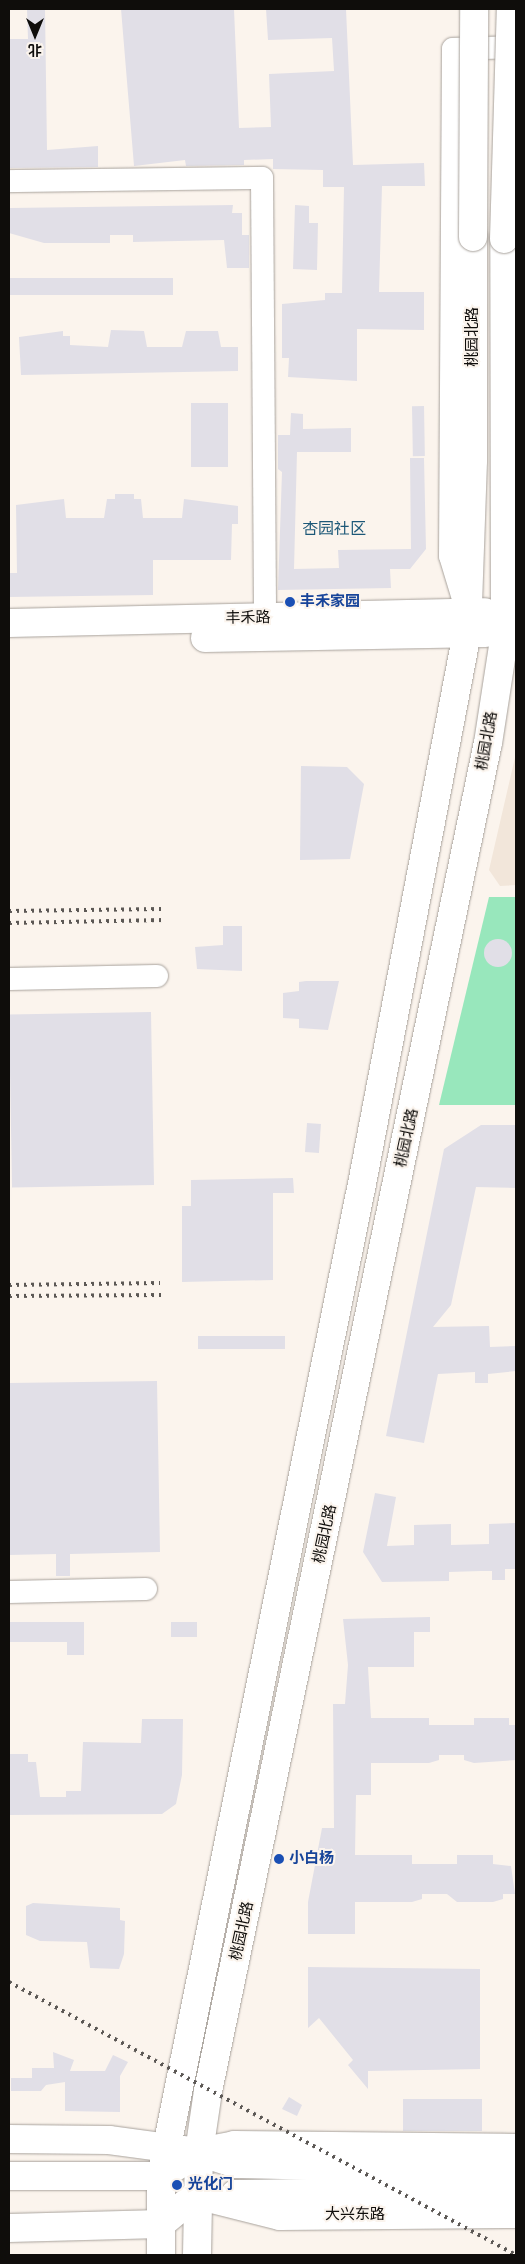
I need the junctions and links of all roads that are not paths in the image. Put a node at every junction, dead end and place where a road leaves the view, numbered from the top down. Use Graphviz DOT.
graph roads {
  1 [pos="474,9"];
  2 [pos="511,9"];
  3 [pos="516,47"];
  4 [pos="9,182"];
  5 [pos="516,585"];
  6 [pos="265,617"];
  7 [pos="511,622"];
  8 [pos="9,623"];
  9 [pos="467,623"];
  10 [pos="9,641"];
  11 [pos="157,976"];
  12 [pos="9,979"];
  13 [pos="146,1589"];
  14 [pos="9,1592"];
  15 [pos="9,2139"];
  16 [pos="167,2148"];
  17 [pos="199,2152"];
  18 [pos="9,2176"];
  19 [pos="515,2180"];
  20 [pos="161,2184"];
  21 [pos="9,2192"];
  22 [pos="196,2195"];
  23 [pos="161,2224"];
  24 [pos="9,2228"];
  25 [pos="161,2255"];
  26 [pos="198,2255"];
  1 -- 9 [label="main road, 桃园北路, bridge"];
  2 -- 7 [label="main road, 桃园北路, bridge"];
  3 -- 9 [label="street"];
  4 -- 6 [label="street"];
  5 -- 7 [label="street"];
  6 -- 8 [label="main road, 丰禾路"];
  6 -- 9 [label="main road, 丰禾路"];
  7 -- 9 [label="main road, 丰禾路"];
  7 -- 17 [label="main road, 桃园北路"];
  9 -- 10 [label="main road, 丰禾路"];
  9 -- 16 [label="main road, 桃园北路"];
  11 -- 12 [label="street"];
  13 -- 14 [label="street"];
  15 -- 16 [label="main road, 大兴东路"];
  16 -- 17 [label="main road, 大兴东路"];
  16 -- 20 [label="main road, 桃园北路"];
  17 -- 19 [label="main road, 大兴东路"];
  17 -- 20 [label="main road"];
  17 -- 22 [label="main road, 桃园北路"];
  18 -- 20 [label="main road, 大兴东路"];
  19 -- 22 [label="main road, 大兴东路"];
  20 -- 21 [label="main road, 大兴东路"];
  20 -- 22 [label="main road, 大兴东路"];
  20 -- 23 [label="main road, 桃园北路"];
  22 -- 23 [label="main road"];
  22 -- 26 [label="main road, 桃园北路"];
  23 -- 24 [label="main road"];
  23 -- 25 [label="main road, 桃园北路"];
}
